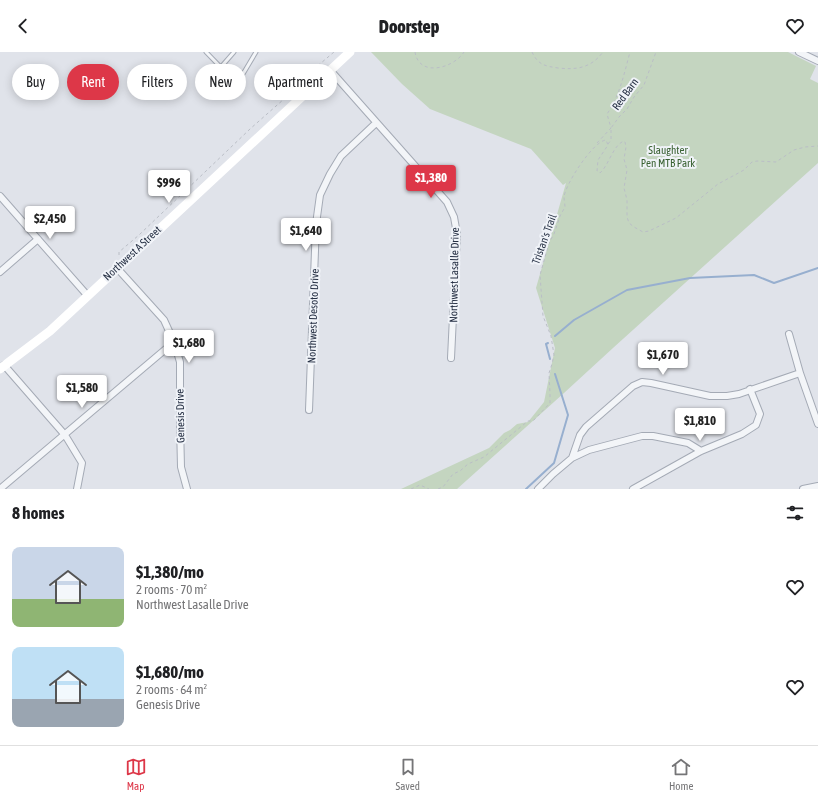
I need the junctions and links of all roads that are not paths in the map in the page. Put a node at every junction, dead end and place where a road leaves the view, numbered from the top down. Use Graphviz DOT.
graph roads {
  1 [pos="206,52"];
  2 [pos="234,52"];
  3 [pos="256,52"];
  4 [pos="350,52"];
  5 [pos="799,52"];
  6 [pos="818,61"];
  7 [pos="218,64"];
  8 [pos="224,64"];
  9 [pos="337,64"];
  10 [pos="246,69"];
  11 [pos="337,78"];
  12 [pos="298,100"];
  13 [pos="376,123"];
  14 [pos="0,196"];
  15 [pos="38,239"];
  16 [pos="117,268"];
  17 [pos="0,272"];
  18 [pos="87,295"];
  19 [pos="789,334"];
  20 [pos="174,342"];
  21 [pos="451,358"];
  22 [pos="2,367"];
  23 [pos="800,373"];
  24 [pos="750,389"];
  25 [pos="309,410"];
  26 [pos="818,424"];
  27 [pos="65,435"];
  28 [pos="701,452"];
  29 [pos="572,458"];
  30 [pos="818,486"];
  31 [pos="0,489"];
  32 [pos="77,489"];
  33 [pos="186,489"];
  34 [pos="538,489"];
  35 [pos="633,489"];
  36 [pos="803,489"];
  1 -- 7 [label="lane"];
  2 -- 8 [label="lane"];
  3 -- 10 [label="lane"];
  4 -- 9 [label="street, Northwest A Street"];
  5 -- 6 [label="street"];
  11 -- 13 [label="street, Northwest Lasalle Drive"];
  12 -- 16 [label="street, Northwest A Street"];
  13 -- 21 [label="street, Northwest Lasalle Drive"];
  13 -- 25 [label="street, Northwest Desoto Drive"];
  14 -- 15 [label="street"];
  15 -- 17 [label="street"];
  15 -- 18 [label="street"];
  16 -- 18 [label="street, Northwest A Street"];
  16 -- 20 [label="street, Genesis Drive"];
  18 -- 22 [label="street, Northwest A Street"];
  19 -- 23 [label="street"];
  20 -- 27 [label="street"];
  20 -- 33 [label="street, Genesis Drive"];
  22 -- 27 [label="street"];
  23 -- 24 [label="street"];
  23 -- 26 [label="street"];
  24 -- 28 [label="street"];
  24 -- 29 [label="street"];
  27 -- 31 [label="street"];
  27 -- 32 [label="street"];
  28 -- 29 [label="street"];
  28 -- 35 [label="street"];
  29 -- 34 [label="street"];
  30 -- 36 [label="street"];
}
